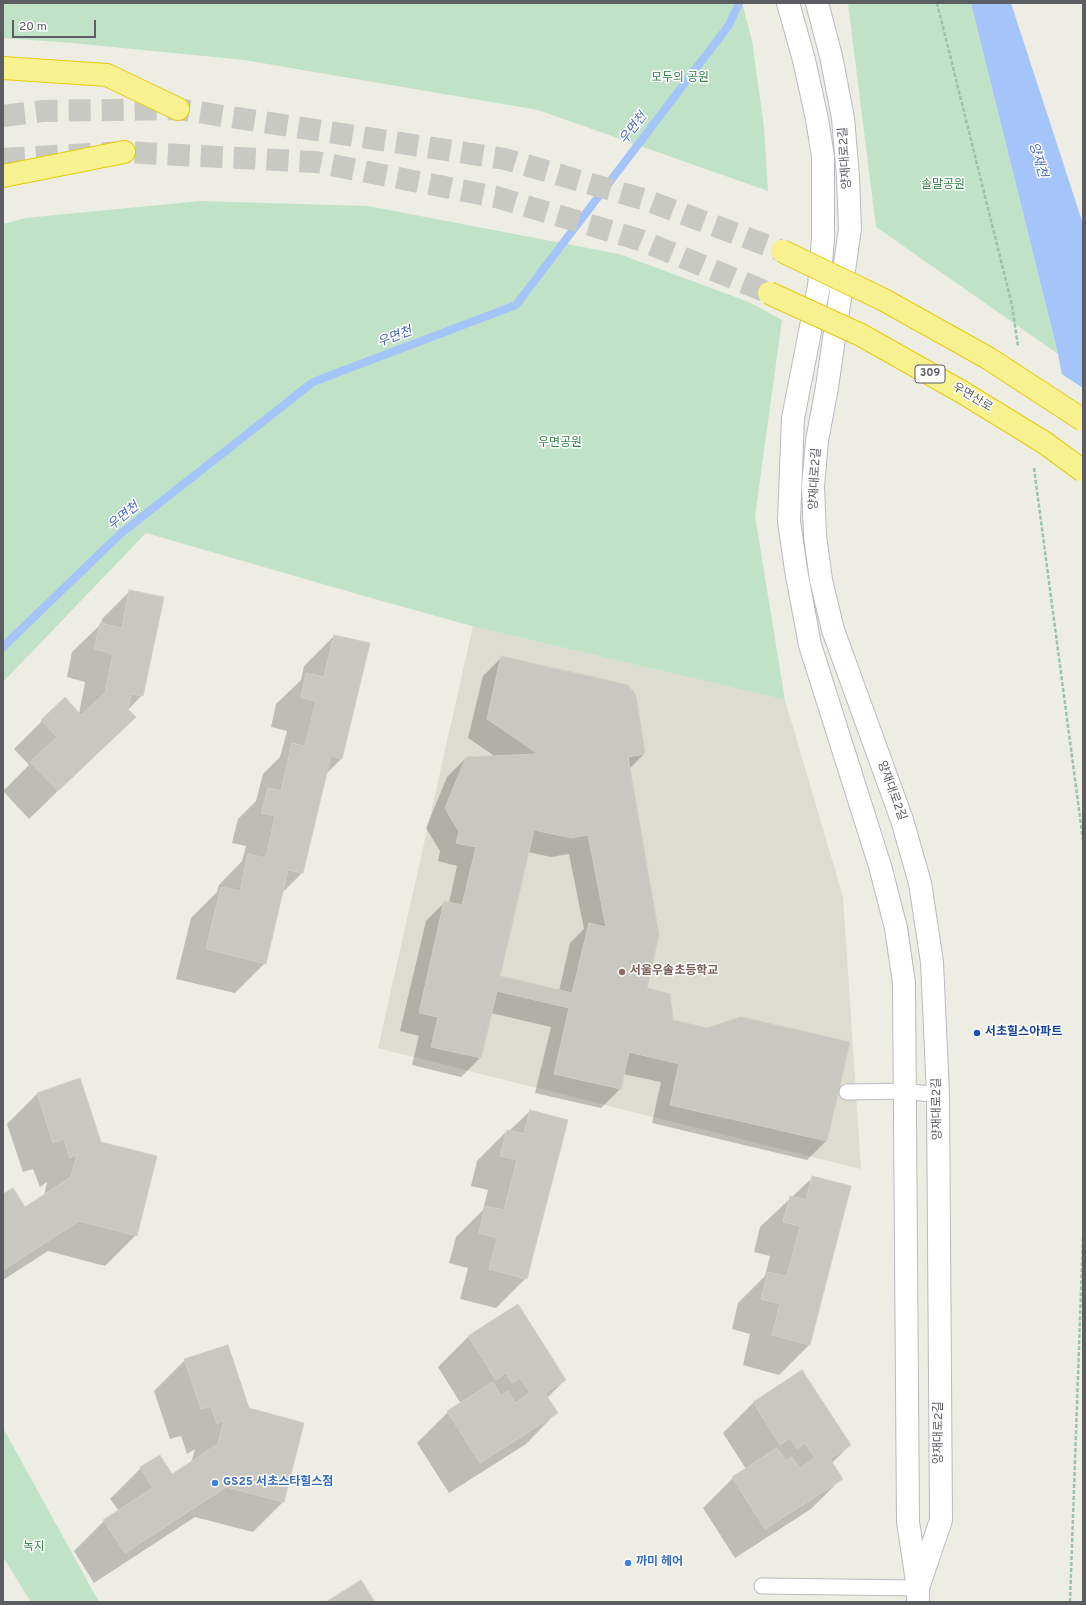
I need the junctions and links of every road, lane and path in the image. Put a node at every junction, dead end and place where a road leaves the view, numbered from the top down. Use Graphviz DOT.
graph roads {
  1 [pos="817,3"];
  2 [pos="788,4"];
  3 [pos="3,68"];
  4 [pos="178,109"];
  5 [pos="124,152"];
  6 [pos="3,176"];
  7 [pos="782,251"];
  8 [pos="769,293"];
  9 [pos="1083,420"];
  10 [pos="1083,471"];
  11 [pos="905,1090"];
  12 [pos="847,1092"];
  13 [pos="938,1095"];
  14 [pos="1083,1236"];
  15 [pos="762,1586"];
  16 [pos="918,1595"];
  17 [pos="1070,1602"];
  1 -- 13 [label="street, 양재대로2길"];
  2 -- 11 [label="street, 양재대로2길"];
  3 -- 4 [label="highway"];
  5 -- 6 [label="highway"];
  7 -- 9 [label="highway, bridge"];
  8 -- 10 [label="highway, 우면산로 / 309, bridge"];
  11 -- 12 [label="lane"];
  11 -- 13 [label="lane"];
  11 -- 16 [label="street, 양재대로2길"];
  13 -- 16 [label="street, 양재대로2길"];
  14 -- 17 [label="path"];
  15 -- 16 [label="lane"];
}
